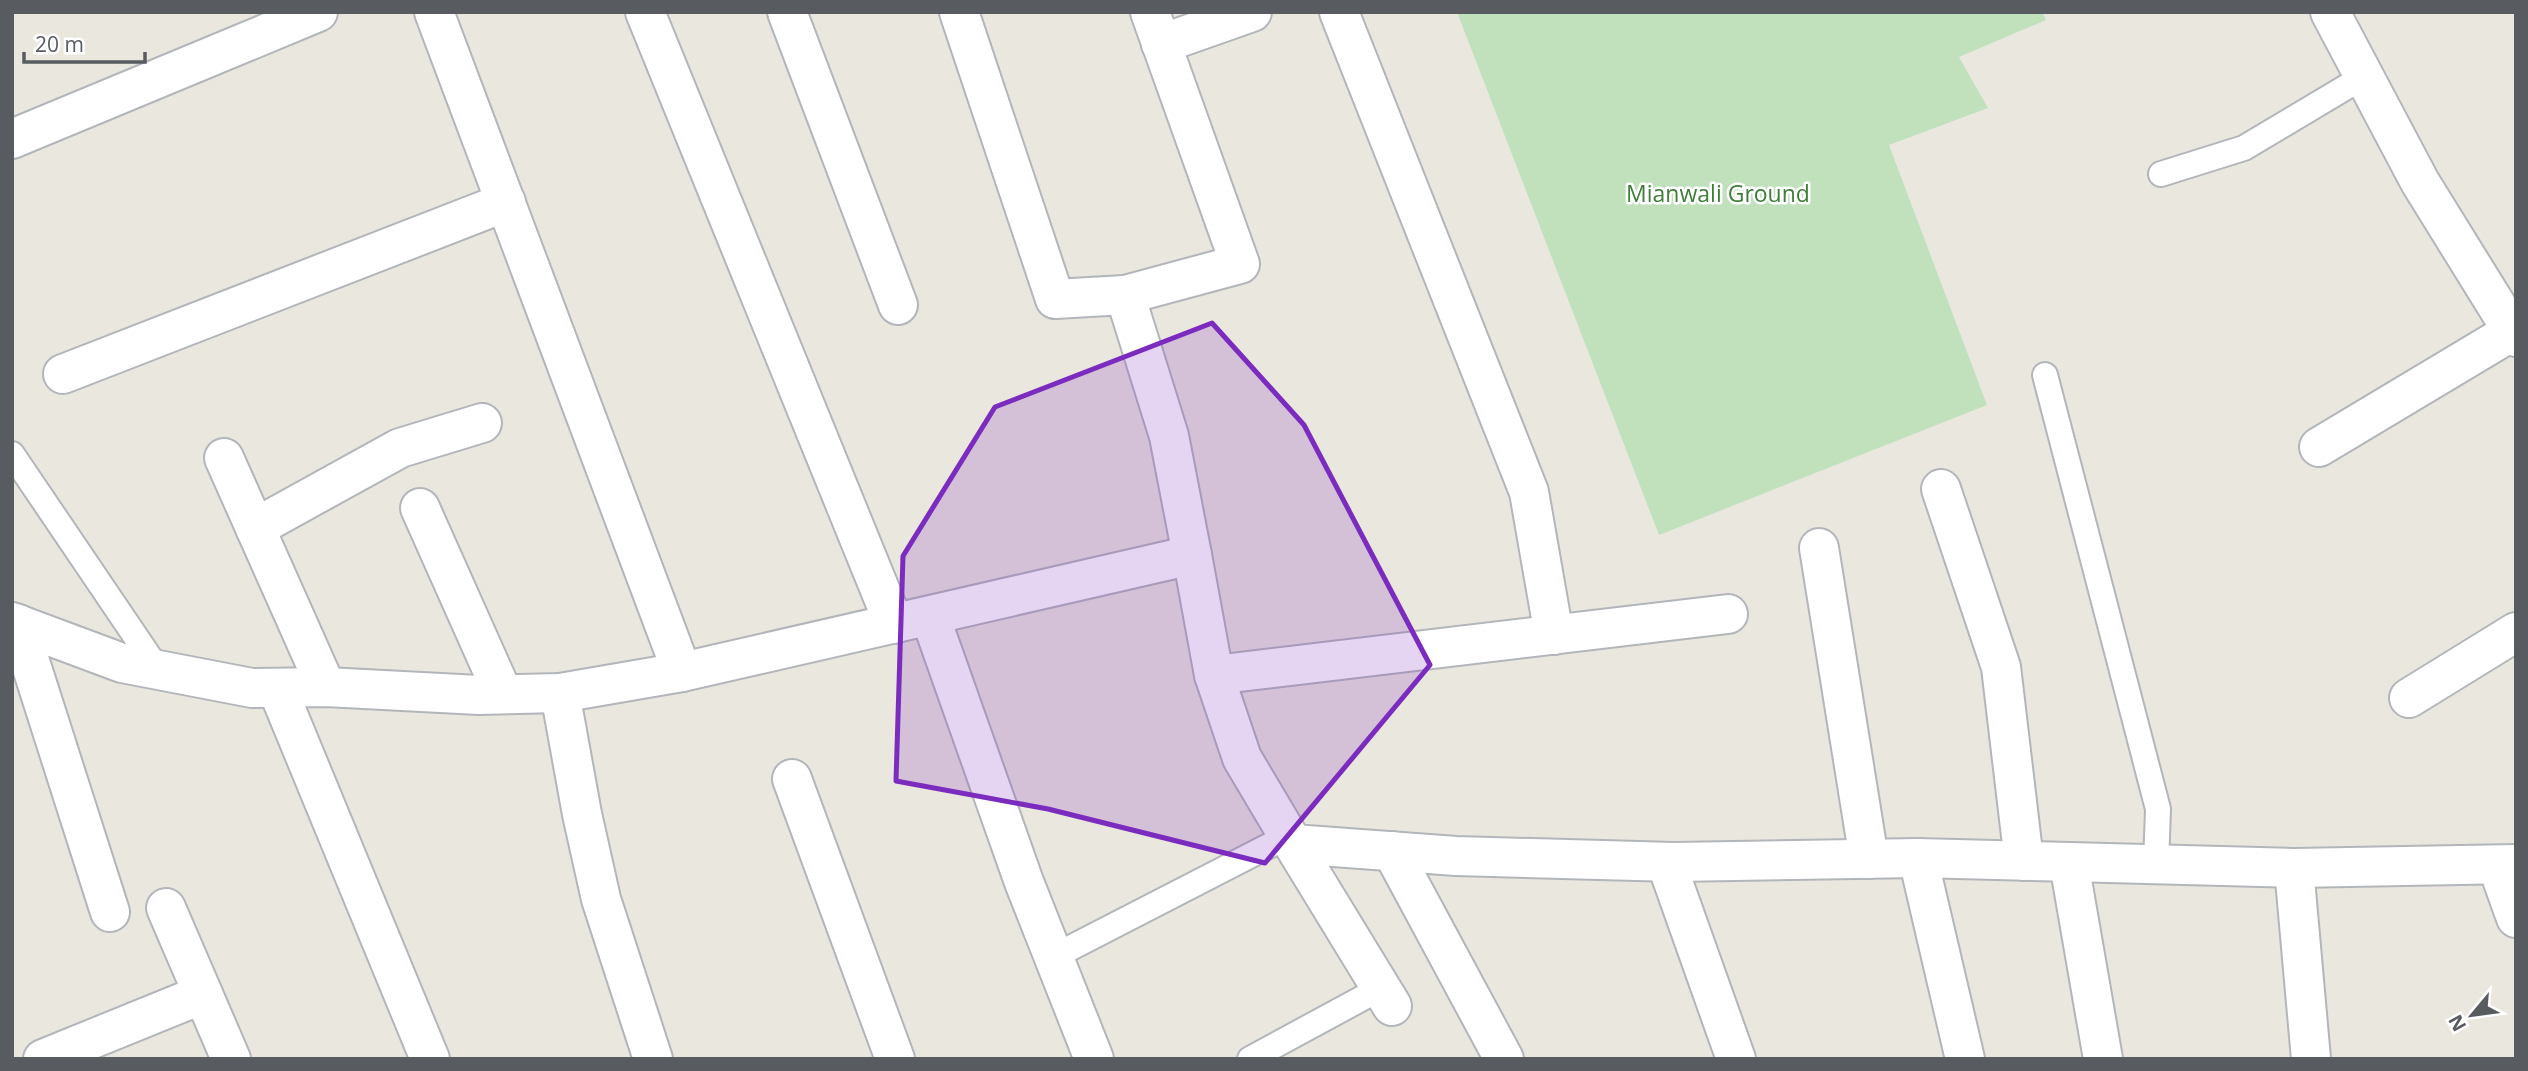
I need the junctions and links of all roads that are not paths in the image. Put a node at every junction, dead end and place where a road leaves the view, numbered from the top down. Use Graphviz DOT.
graph roads {
  1 [pos="318,12"];
  2 [pos="435,12"];
  3 [pos="645,12"];
  4 [pos="787,12"];
  5 [pos="959,12"];
  6 [pos="1252,12"];
  7 [pos="1339,12"];
  8 [pos="2330,12"];
  9 [pos="1156,28"];
  10 [pos="2363,77"];
  11 [pos="12,139"];
  12 [pos="2161,174"];
  13 [pos="506,202"];
  14 [pos="1125,295"];
  15 [pos="898,305"];
  16 [pos="2515,332"];
  17 [pos="63,374"];
  18 [pos="2045,375"];
  19 [pos="482,423"];
  20 [pos="2319,447"];
  21 [pos="12,454"];
  22 [pos="224,457"];
  23 [pos="1941,489"];
  24 [pos="420,508"];
  25 [pos="255,528"];
  26 [pos="1819,548"];
  27 [pos="1192,555"];
  28 [pos="1728,614"];
  29 [pos="912,620"];
  30 [pos="15,623"];
  31 [pos="2516,632"];
  32 [pos="1554,635"];
  33 [pos="159,671"];
  34 [pos="682,672"];
  35 [pos="1214,675"];
  36 [pos="326,687"];
  37 [pos="277,688"];
  38 [pos="561,693"];
  39 [pos="503,694"];
  40 [pos="2409,698"];
  41 [pos="792,779"];
  42 [pos="1291,840"];
  43 [pos="1392,851"];
  44 [pos="1917,858"];
  45 [pos="1869,859"];
  46 [pos="2024,861"];
  47 [pos="1666,862"];
  48 [pos="2069,863"];
  49 [pos="2507,864"];
  50 [pos="2156,865"];
  51 [pos="2294,868"];
  52 [pos="166,908"];
  53 [pos="110,912"];
  54 [pos="2516,918"];
  55 [pos="1053,957"];
  56 [pos="203,994"];
  57 [pos="1386,997"];
  58 [pos="62,1055"];
  59 [pos="231,1059"];
  60 [pos="430,1059"];
  61 [pos="653,1059"];
  62 [pos="895,1059"];
  63 [pos="1094,1059"];
  64 [pos="1250,1059"];
  65 [pos="1504,1059"];
  66 [pos="1736,1059"];
  67 [pos="1965,1059"];
  68 [pos="2103,1059"];
  69 [pos="2311,1059"];
  1 -- 11 [label="street"];
  2 -- 13 [label="street"];
  3 -- 29 [label="street"];
  4 -- 15 [label="street"];
  5 -- 14 [label="street"];
  6 -- 9 [label="street"];
  7 -- 32 [label="street"];
  8 -- 10 [label="street"];
  9 -- 14 [label="street"];
  10 -- 12 [label="lane"];
  10 -- 16 [label="street"];
  13 -- 17 [label="street"];
  13 -- 34 [label="street"];
  14 -- 27 [label="street"];
  16 -- 20 [label="street"];
  18 -- 50 [label="lane"];
  19 -- 25 [label="street"];
  21 -- 33 [label="lane"];
  22 -- 25 [label="street"];
  23 -- 46 [label="street"];
  24 -- 39 [label="street"];
  25 -- 36 [label="street"];
  26 -- 45 [label="street"];
  27 -- 29 [label="street"];
  27 -- 35 [label="street"];
  28 -- 32 [label="street"];
  29 -- 34 [label="street"];
  29 -- 55 [label="street"];
  30 -- 33 [label="street"];
  30 -- 53 [label="street"];
  31 -- 40 [label="street"];
  32 -- 35 [label="street"];
  33 -- 37 [label="street"];
  34 -- 38 [label="street"];
  35 -- 42 [label="street"];
  36 -- 37 [label="street"];
  36 -- 39 [label="street"];
  37 -- 60 [label="street"];
  38 -- 39 [label="street"];
  38 -- 61 [label="street"];
  41 -- 62 [label="street"];
  42 -- 43 [label="street"];
  42 -- 55 [label="lane"];
  42 -- 57 [label="street"];
  43 -- 47 [label="street"];
  43 -- 65 [label="street"];
  44 -- 45 [label="street"];
  44 -- 46 [label="street"];
  44 -- 67 [label="street"];
  45 -- 47 [label="street"];
  46 -- 48 [label="street"];
  47 -- 66 [label="street"];
  48 -- 50 [label="street"];
  48 -- 68 [label="street"];
  49 -- 51 [label="street"];
  49 -- 54 [label="street"];
  50 -- 51 [label="street"];
  51 -- 69 [label="street"];
  52 -- 56 [label="street"];
  55 -- 63 [label="street"];
  56 -- 58 [label="street"];
  56 -- 59 [label="street"];
  57 -- 64 [label="lane"];
}
